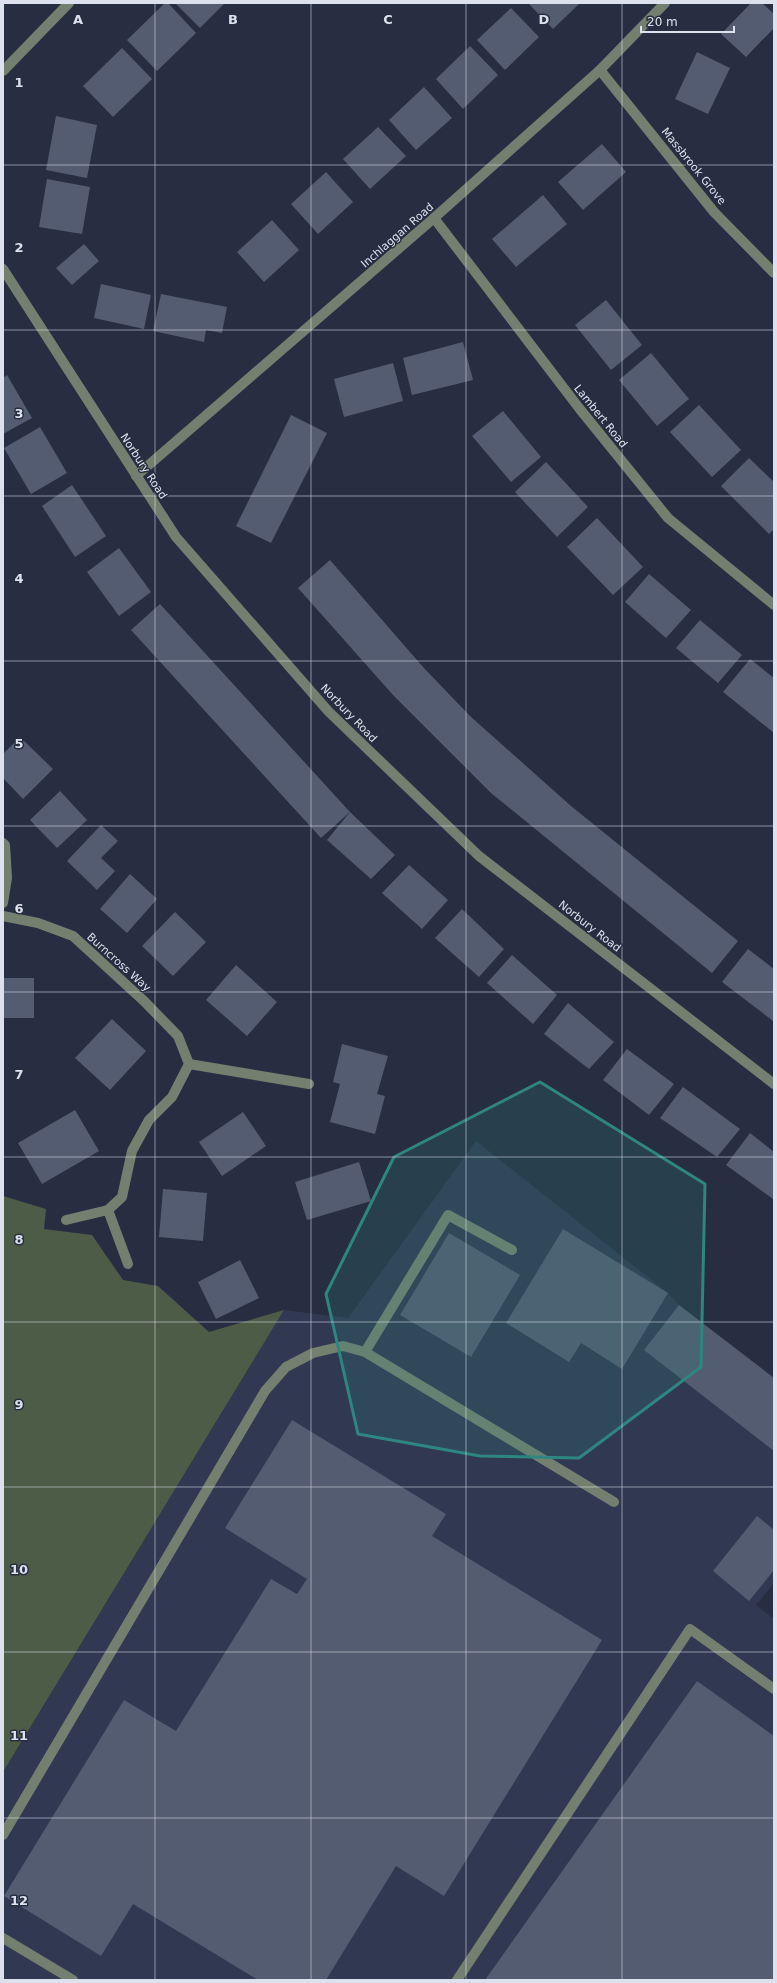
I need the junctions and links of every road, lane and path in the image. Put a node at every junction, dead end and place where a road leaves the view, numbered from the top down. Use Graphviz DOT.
graph roads {
  1 [pos="69,3"];
  2 [pos="665,3"];
  3 [pos="600,70"];
  4 [pos="3,71"];
  5 [pos="434,218"];
  6 [pos="3,269"];
  7 [pos="774,273"];
  8 [pos="136,476"];
  9 [pos="774,604"];
  10 [pos="3,843"];
  11 [pos="3,903"];
  12 [pos="3,916"];
  13 [pos="189,1064"];
  14 [pos="310,1084"];
  15 [pos="774,1084"];
  16 [pos="108,1210"];
  17 [pos="66,1220"];
  18 [pos="512,1250"];
  19 [pos="128,1264"];
  20 [pos="365,1352"];
  21 [pos="614,1502"];
  22 [pos="774,1689"];
  23 [pos="3,1835"];
  24 [pos="3,1938"];
  25 [pos="73,1980"];
  26 [pos="457,1980"];
  1 -- 4 [label="street"];
  2 -- 3 [label="street, Inchlaggan Road"];
  3 -- 5 [label="street, Inchlaggan Road"];
  3 -- 7 [label="street, Massbrook Grove"];
  5 -- 8 [label="street, Inchlaggan Road"];
  5 -- 9 [label="street, Lambert Road"];
  6 -- 8 [label="street, Norbury Road"];
  8 -- 15 [label="street, Norbury Road"];
  10 -- 11 [label="street"];
  12 -- 13 [label="street, Burncross Way"];
  13 -- 14 [label="street"];
  13 -- 16 [label="street"];
  16 -- 17 [label="street"];
  16 -- 19 [label="street"];
  18 -- 20 [label="street"];
  20 -- 21 [label="street"];
  20 -- 23 [label="street"];
  22 -- 26 [label="street"];
  24 -- 25 [label="street"];
}
